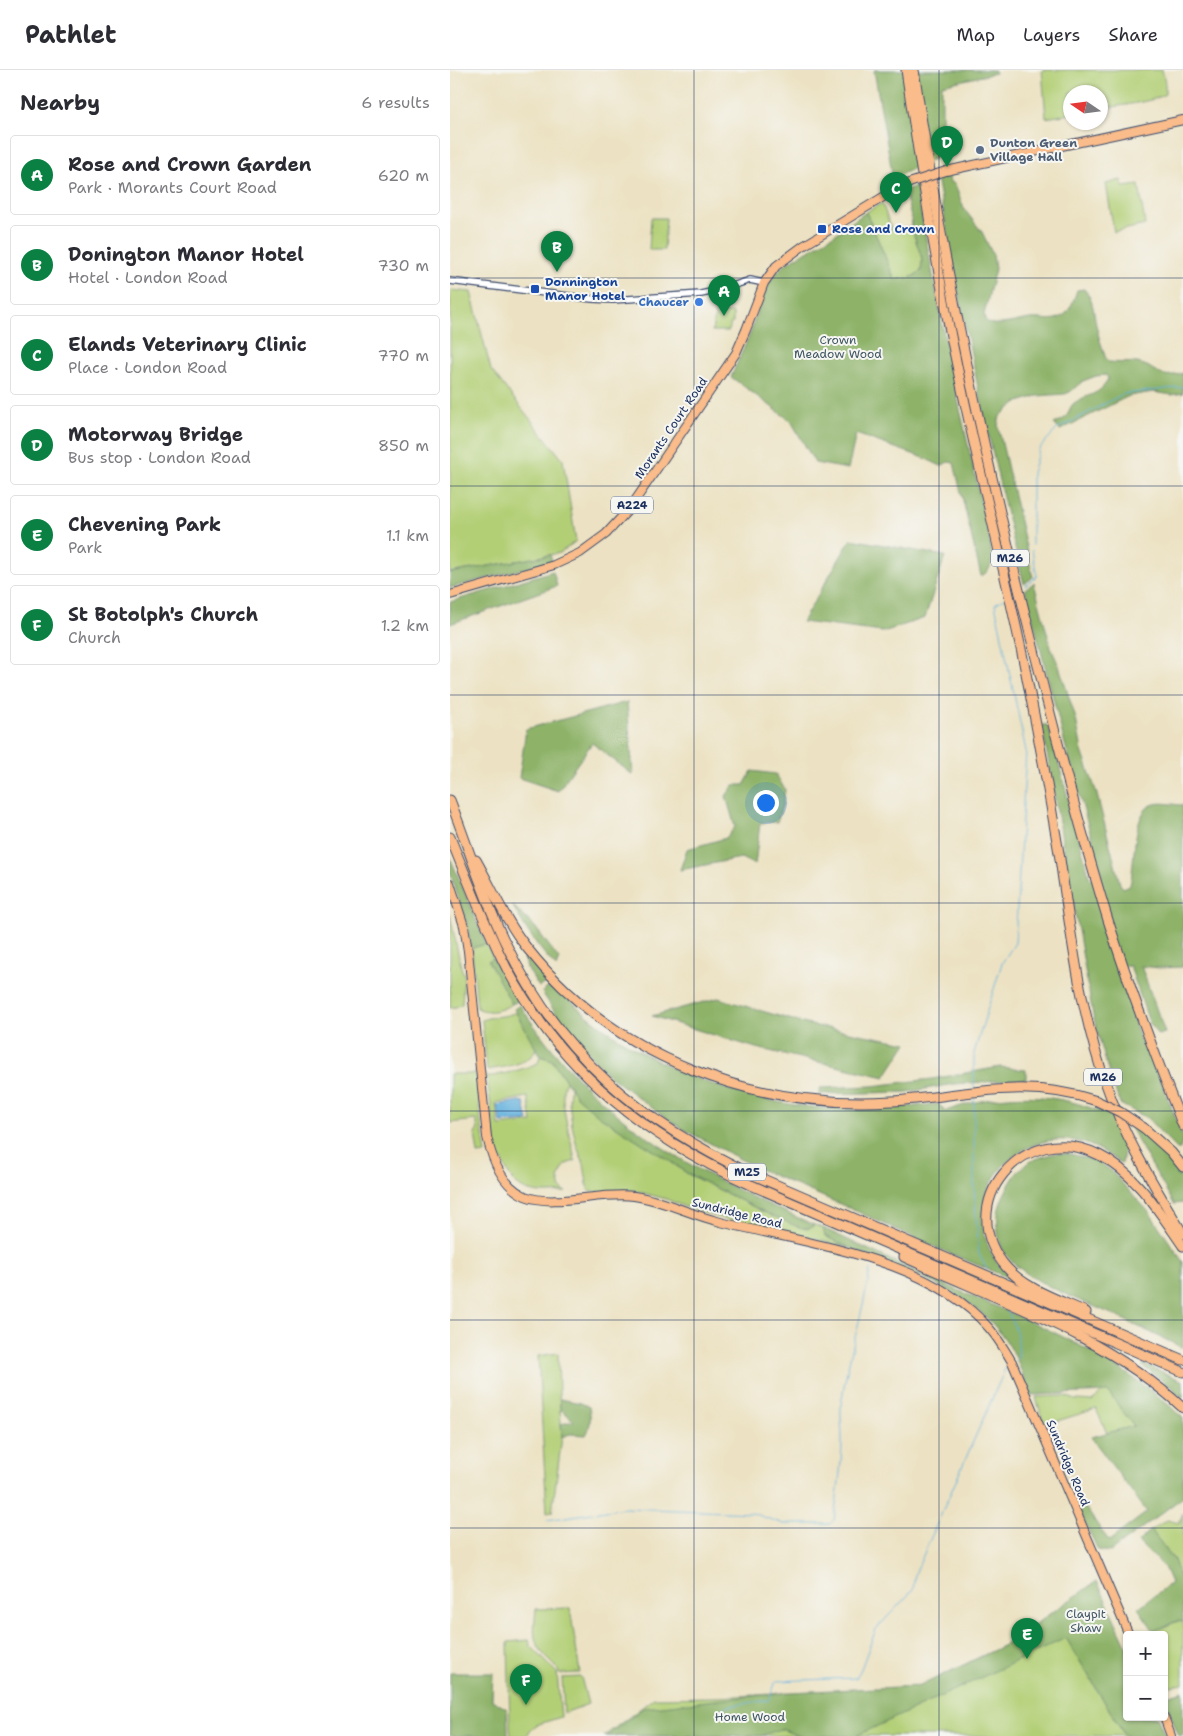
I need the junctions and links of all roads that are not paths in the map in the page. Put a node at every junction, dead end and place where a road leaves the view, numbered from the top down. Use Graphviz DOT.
graph roads {
  1 [pos="906,70"];
  2 [pos="914,70"];
  3 [pos="1183,120"];
  4 [pos="450,281"];
  5 [pos="764,283"];
  6 [pos="450,595"];
  7 [pos="450,800"];
  8 [pos="450,837"];
  9 [pos="466,840"];
  10 [pos="450,883"];
  11 [pos="1183,1126"];
  12 [pos="1183,1167"];
  13 [pos="830,1220"];
  14 [pos="1183,1234"];
  15 [pos="1183,1246"];
  16 [pos="1160,1350"];
  17 [pos="1183,1360"];
  18 [pos="1183,1372"];
  19 [pos="1183,1408"];
  20 [pos="1127,1631"];
  21 [pos="1165,1721"];
  22 [pos="1171,1736"];
  1 -- 14 [label="highway, M26"];
  2 -- 11 [label="highway, M26"];
  3 -- 5 [label="main road, A224, bridge"];
  4 -- 5 [label="street"];
  5 -- 6 [label="main road, Morants Court Road / A224"];
  7 -- 9 [label="highway, M25"];
  8 -- 13 [label="highway, M25"];
  9 -- 12 [label="highway, M25, bridge"];
  9 -- 16 [label="highway, M25"];
  10 -- 20 [label="main road, Sundridge Road"];
  13 -- 18 [label="highway, M25"];
  13 -- 19 [label="highway, M25"];
  15 -- 16 [label="highway, M25"];
  16 -- 17 [label="highway, M25"];
  21 -- 22 [label="main road"];
}
